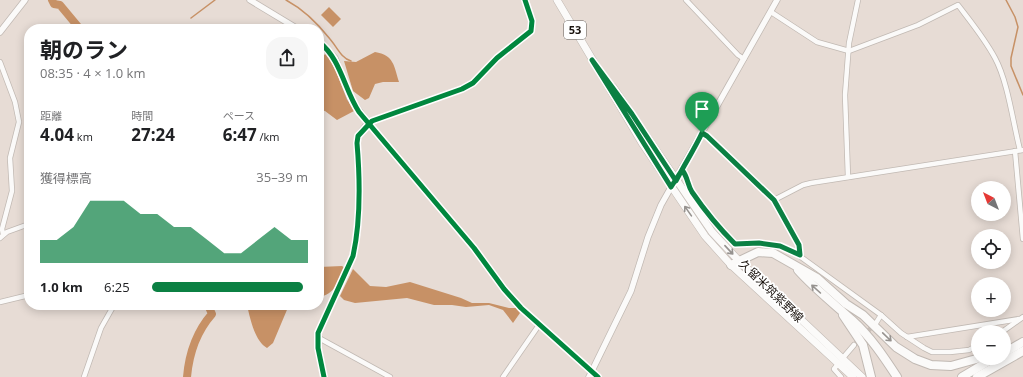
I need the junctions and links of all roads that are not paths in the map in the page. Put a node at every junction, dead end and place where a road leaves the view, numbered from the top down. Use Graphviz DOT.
graph roads {
  1 [pos="25,0"];
  2 [pos="250,0"];
  3 [pos="525,0"];
  4 [pos="557,0"];
  5 [pos="686,0"];
  6 [pos="777,0"];
  7 [pos="858,0"];
  8 [pos="770,12"];
  9 [pos="290,24"];
  10 [pos="0,32"];
  11 [pos="324,47"];
  12 [pos="848,51"];
  13 [pos="744,59"];
  14 [pos="0,62"];
  15 [pos="368,123"];
  16 [pos="702,133"];
  17 [pos="1019,150"];
  18 [pos="682,170"];
  19 [pos="848,177"];
  20 [pos="674,184"];
  21 [pos="774,200"];
  22 [pos="24,226"];
  23 [pos="1023,234"];
  24 [pos="1,236"];
  25 [pos="1023,239"];
  26 [pos="800,255"];
  27 [pos="740,262"];
  28 [pos="731,265"];
  29 [pos="793,265"];
  30 [pos="24,296"];
  31 [pos="0,302"];
  32 [pos="846,304"];
  33 [pos="111,310"];
  34 [pos="840,311"];
  35 [pos="881,315"];
  36 [pos="1021,318"];
  37 [pos="876,323"];
  38 [pos="539,325"];
  39 [pos="1011,325"];
  40 [pos="317,337"];
  41 [pos="907,337"];
  42 [pos="1023,338"];
  43 [pos="1023,342"];
  44 [pos="1011,344"];
  45 [pos="854,345"];
  46 [pos="971,348"];
  47 [pos="1011,349"];
  48 [pos="1023,351"];
  49 [pos="971,360"];
  50 [pos="840,361"];
  51 [pos="982,365"];
  52 [pos="591,374"];
  53 [pos="871,376"];
  54 [pos="84,377"];
  55 [pos="324,377"];
  56 [pos="390,377"];
  57 [pos="503,377"];
  58 [pos="598,377"];
  59 [pos="840,377"];
  60 [pos="853,377"];
  61 [pos="862,377"];
  62 [pos="897,377"];
  63 [pos="902,377"];
  64 [pos="962,377"];
  65 [pos="977,377"];
  1 -- 10 [label="street"];
  2 -- 9 [label="street"];
  3 -- 15 [label="street"];
  4 -- 20 [label="main road, 久留米筑紫野線 / 53"];
  5 -- 13 [label="street"];
  6 -- 8 [label="street"];
  7 -- 12 [label="street"];
  8 -- 12 [label="street"];
  8 -- 13 [label="street"];
  11 -- 15 [label="street"];
  12 -- 17 [label="street"];
  12 -- 19 [label="street"];
  13 -- 16 [label="street"];
  14 -- 24 [label="street"];
  15 -- 38 [label="street"];
  15 -- 40 [label="street"];
  16 -- 18 [label="street"];
  16 -- 21 [label="street"];
  17 -- 19 [label="street"];
  17 -- 23 [label="street"];
  18 -- 20 [label="street"];
  18 -- 26 [label="street"];
  19 -- 21 [label="street"];
  20 -- 27 [label="main road, 久留米筑紫野線 / 53, one-way"];
  28 -- 20 [label="main road, 久留米筑紫野線 / 53, one-way"];
  20 -- 52 [label="street"];
  21 -- 26 [label="street"];
  22 -- 24 [label="street"];
  23 -- 25 [label="street"];
  26 -- 35 [label="street"];
  27 -- 28 [label="highway"];
  27 -- 29 [label="highway"];
  27 -- 50 [label="main road, 久留米筑紫野線 / 53"];
  28 -- 50 [label="main road, 久留米筑紫野線 / 53"];
  29 -- 32 [label="highway"];
  34 -- 29 [label="highway, one-way"];
  30 -- 31 [label="street"];
  32 -- 49 [label="highway, one-way"];
  32 -- 63 [label="highway"];
  33 -- 54 [label="street"];
  34 -- 53 [label="highway"];
  34 -- 62 [label="highway"];
  35 -- 37 [label="street"];
  35 -- 41 [label="street"];
  36 -- 39 [label="street"];
  36 -- 41 [label="street"];
  38 -- 52 [label="street"];
  38 -- 57 [label="street"];
  40 -- 55 [label="street"];
  40 -- 56 [label="street"];
  41 -- 46 [label="street"];
  42 -- 44 [label="highway"];
  43 -- 47 [label="highway"];
  45 -- 50 [label="street"];
  48 -- 65 [label="highway"];
  50 -- 59 [label="street"];
  50 -- 60 [label="main road, 久留米筑紫野線 / 53"];
  50 -- 61 [label="main road, 久留米筑紫野線 / 53"];
  51 -- 64 [label="highway"];
  52 -- 58 [label="street"];
}
